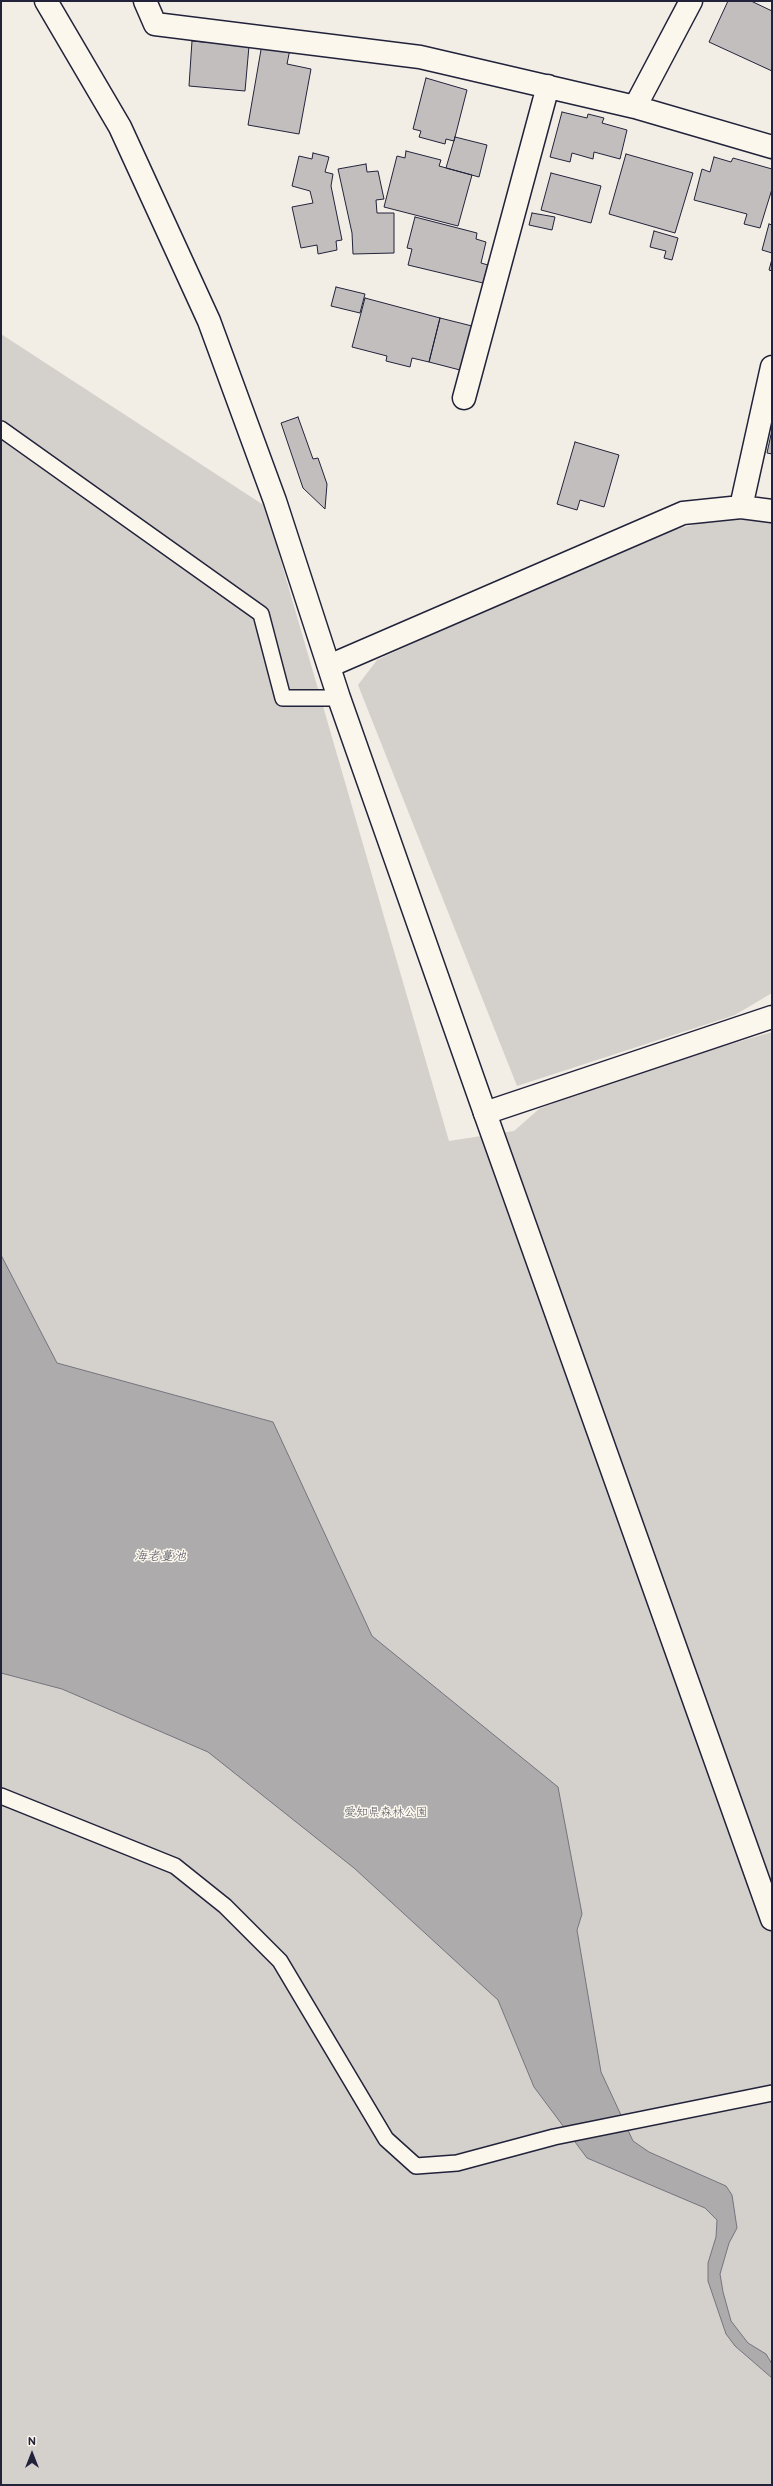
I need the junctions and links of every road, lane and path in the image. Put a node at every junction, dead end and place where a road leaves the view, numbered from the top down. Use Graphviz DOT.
graph roads {
  1 [pos="46,1"];
  2 [pos="145,1"];
  3 [pos="691,1"];
  4 [pos="548,86"];
  5 [pos="635,107"];
  6 [pos="772,147"];
  7 [pos="772,367"];
  8 [pos="464,398"];
  9 [pos="1,429"];
  10 [pos="741,507"];
  11 [pos="772,511"];
  12 [pos="329,666"];
  13 [pos="339,698"];
  14 [pos="772,1017"];
  15 [pos="485,1114"];
  16 [pos="1,1796"];
  17 [pos="772,1919"];
  18 [pos="772,2092"];
  1 -- 12 [label="street"];
  2 -- 4 [label="street"];
  3 -- 5 [label="street"];
  4 -- 5 [label="street"];
  4 -- 8 [label="street"];
  5 -- 6 [label="street"];
  7 -- 10 [label="street"];
  9 -- 13 [label="lane"];
  10 -- 11 [label="street"];
  10 -- 12 [label="street"];
  12 -- 13 [label="street"];
  13 -- 15 [label="street"];
  14 -- 15 [label="street"];
  15 -- 17 [label="street"];
  16 -- 18 [label="lane"];
}
